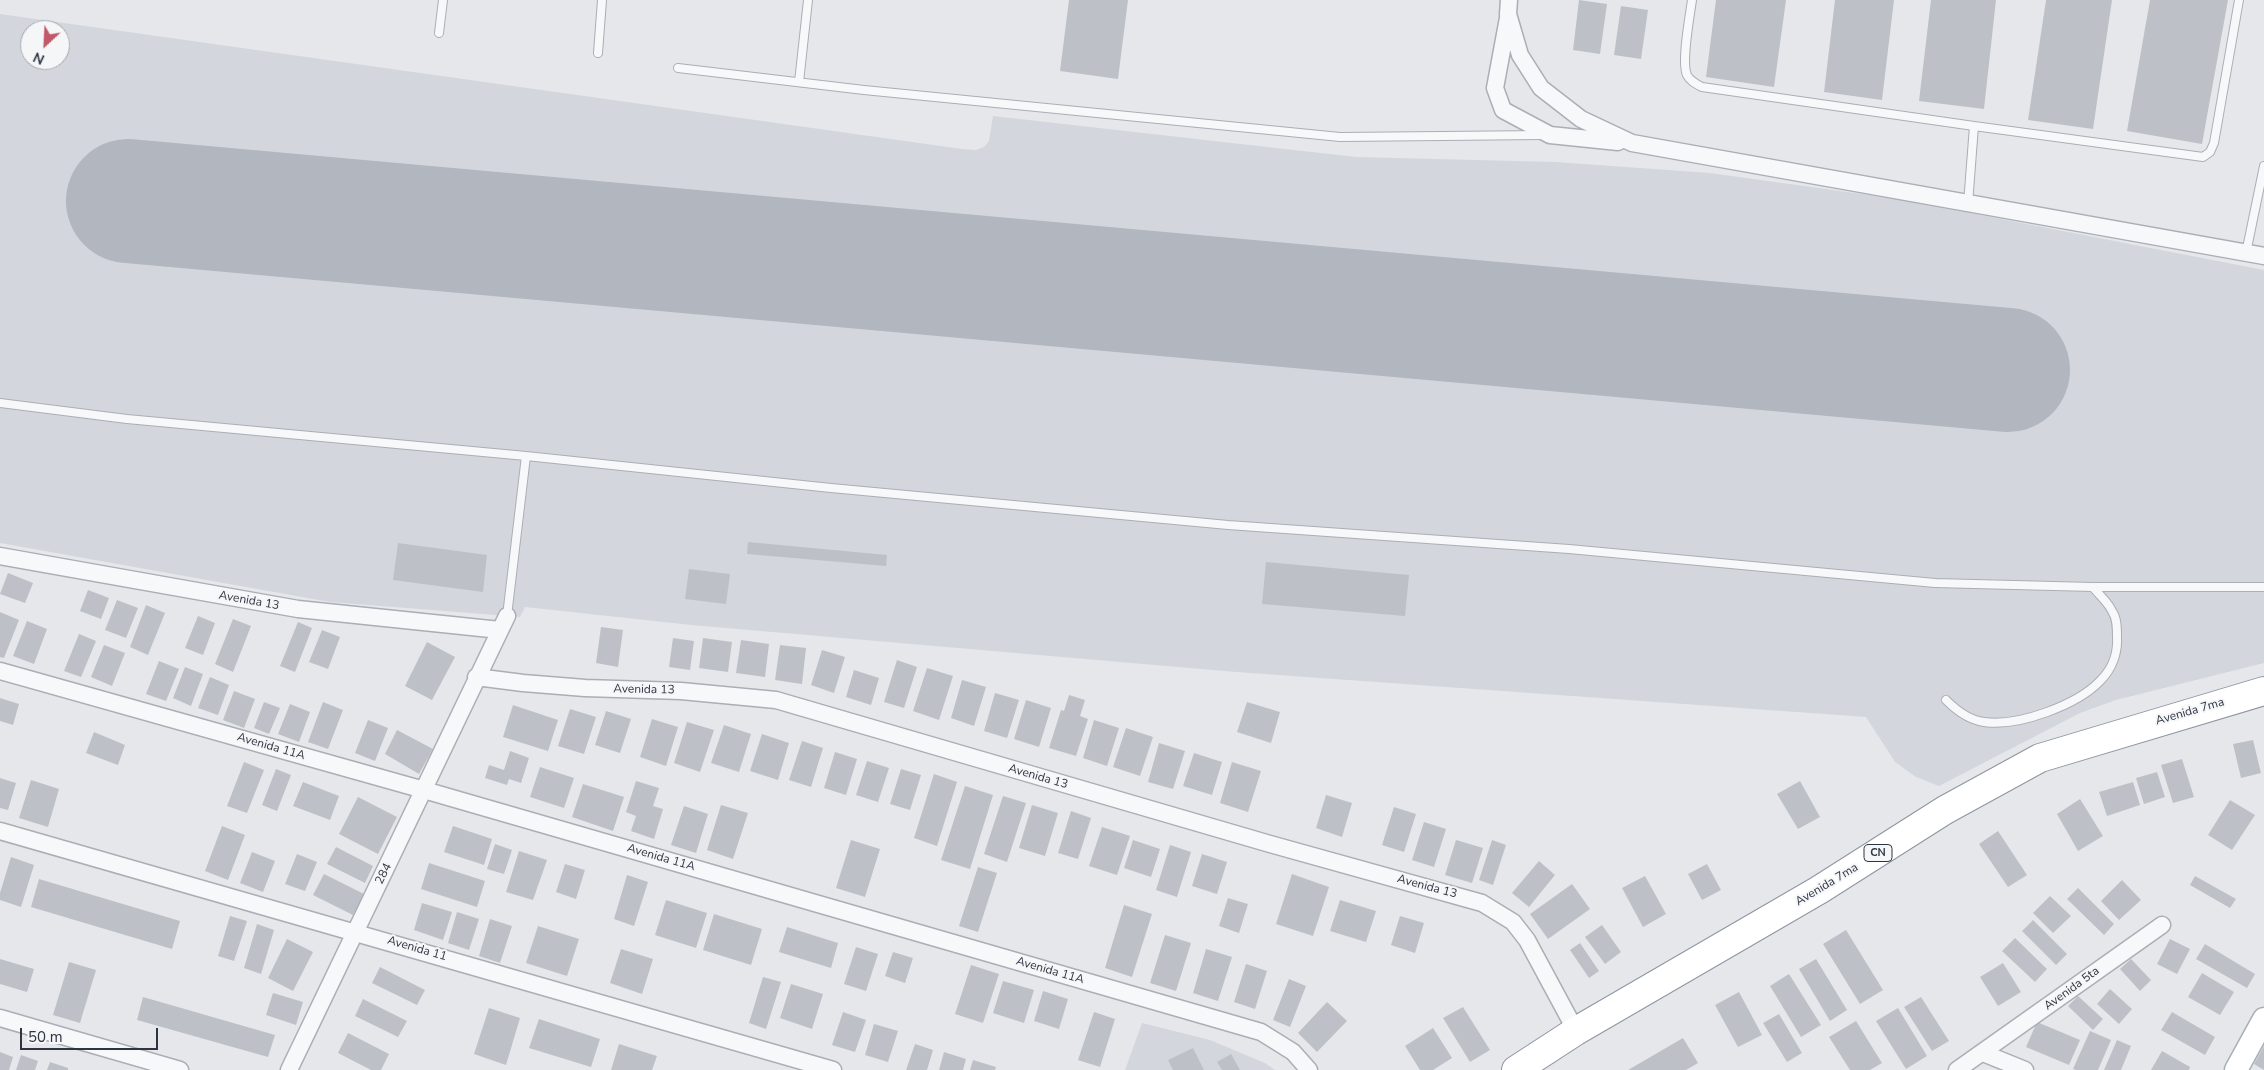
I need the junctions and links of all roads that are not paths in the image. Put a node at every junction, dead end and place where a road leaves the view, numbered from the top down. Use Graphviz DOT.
graph roads {
  1 [pos="443,0"];
  2 [pos="602,0"];
  3 [pos="808,0"];
  4 [pos="1692,0"];
  5 [pos="2239,0"];
  6 [pos="1509,7"];
  7 [pos="439,33"];
  8 [pos="598,53"];
  9 [pos="678,68"];
  10 [pos="799,82"];
  11 [pos="1974,126"];
  12 [pos="1550,135"];
  13 [pos="1632,143"];
  14 [pos="2264,166"];
  15 [pos="1968,204"];
  16 [pos="2246,253"];
  17 [pos="2264,256"];
  18 [pos="0,402"];
  19 [pos="526,456"];
  20 [pos="0,556"];
  21 [pos="2093,587"];
  22 [pos="2264,587"];
  23 [pos="503,623"];
  24 [pos="0,671"];
  25 [pos="476,677"];
  26 [pos="2264,691"];
  27 [pos="1946,700"];
  28 [pos="424,790"];
  29 [pos="0,831"];
  30 [pos="2162,925"];
  31 [pos="356,931"];
  32 [pos="0,1018"];
  33 [pos="2264,1019"];
  34 [pos="1576,1031"];
  35 [pos="1983,1053"];
  36 [pos="180,1070"];
  37 [pos="289,1070"];
  38 [pos="833,1070"];
  39 [pos="1308,1070"];
  40 [pos="1516,1070"];
  41 [pos="1957,1070"];
  42 [pos="2025,1070"];
  43 [pos="2236,1070"];
  1 -- 7 [label="lane"];
  2 -- 8 [label="lane"];
  3 -- 10 [label="lane"];
  4 -- 11 [label="lane"];
  5 -- 11 [label="lane"];
  6 -- 12 [label="street"];
  6 -- 13 [label="street"];
  9 -- 10 [label="lane"];
  10 -- 12 [label="lane"];
  11 -- 15 [label="lane"];
  12 -- 13 [label="street"];
  13 -- 15 [label="street"];
  14 -- 16 [label="lane"];
  15 -- 16 [label="street"];
  16 -- 17 [label="street"];
  18 -- 19 [label="lane"];
  19 -- 21 [label="lane"];
  19 -- 23 [label="lane"];
  20 -- 23 [label="street, Avenida 13"];
  21 -- 22 [label="lane"];
  21 -- 27 [label="lane"];
  23 -- 25 [label="street"];
  24 -- 28 [label="street, Avenida 11A"];
  25 -- 28 [label="street, 284"];
  25 -- 34 [label="street, Avenida 13"];
  26 -- 34 [label="highway, Avenida 7ma / CN"];
  28 -- 31 [label="street, 284"];
  28 -- 39 [label="street, Avenida 11A"];
  29 -- 31 [label="street, Avenida 11"];
  30 -- 35 [label="street, Avenida 5ta"];
  31 -- 37 [label="street, 284"];
  31 -- 38 [label="street, Avenida 11"];
  32 -- 36 [label="street"];
  33 -- 43 [label="street"];
  34 -- 40 [label="highway, Avenida 7ma / CN"];
  35 -- 41 [label="street, Avenida 5ta"];
  35 -- 42 [label="street"];
}
